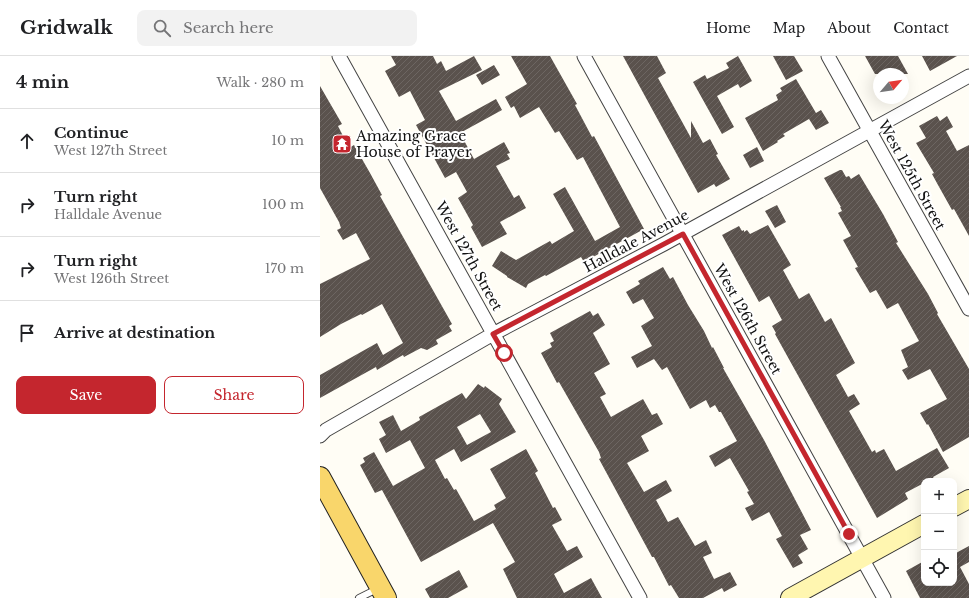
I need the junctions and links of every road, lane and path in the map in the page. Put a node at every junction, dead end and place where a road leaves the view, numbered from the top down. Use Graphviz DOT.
graph roads {
  1 [pos="339,56"];
  2 [pos="584,56"];
  3 [pos="828,56"];
  4 [pos="969,76"];
  5 [pos="870,131"];
  6 [pos="683,234"];
  7 [pos="969,310"];
  8 [pos="493,334"];
  9 [pos="320,436"];
  10 [pos="320,477"];
  11 [pos="969,499"];
  12 [pos="957,505"];
  13 [pos="921,526"];
  14 [pos="862,558"];
  15 [pos="383,593"];
  16 [pos="359,598"];
  17 [pos="640,598"];
  18 [pos="790,598"];
  19 [pos="884,598"];
  1 -- 8 [label="street, West 127th Street"];
  2 -- 6 [label="street, West 126th Street"];
  3 -- 5 [label="street, West 125th Street"];
  4 -- 5 [label="street, Halldale Avenue"];
  5 -- 6 [label="street, Halldale Avenue"];
  5 -- 7 [label="street, West 125th Street"];
  6 -- 8 [label="street, Halldale Avenue"];
  6 -- 14 [label="street, West 126th Street"];
  8 -- 9 [label="street, Halldale Avenue"];
  8 -- 17 [label="street, West 127th Street"];
  10 -- 15 [label="main road"];
  11 -- 12 [label="main road"];
  13 -- 14 [label="main road"];
  14 -- 18 [label="main road"];
  14 -- 19 [label="street, West 126th Street"];
  15 -- 16 [label="lane"];
}
